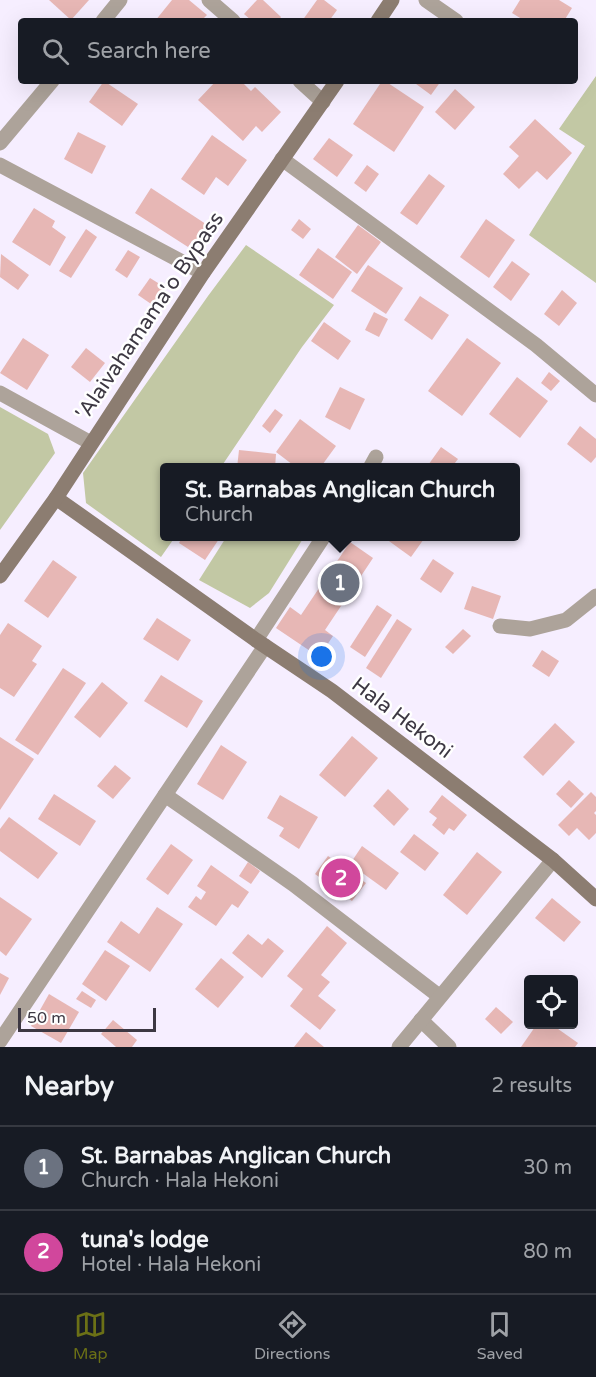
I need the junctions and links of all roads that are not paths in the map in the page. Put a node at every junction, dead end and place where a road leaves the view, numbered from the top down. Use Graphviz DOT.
graph roads {
  1 [pos="120,0"];
  2 [pos="209,0"];
  3 [pos="392,0"];
  4 [pos="426,0"];
  5 [pos="105,18"];
  6 [pos="230,18"];
  7 [pos="380,18"];
  8 [pos="452,18"];
  9 [pos="49,84"];
  10 [pos="303,84"];
  11 [pos="336,84"];
  12 [pos="324,102"];
  13 [pos="0,143"];
  14 [pos="282,159"];
  15 [pos="0,165"];
  16 [pos="203,273"];
  17 [pos="0,393"];
  18 [pos="596,395"];
  19 [pos="91,443"];
  20 [pos="56,498"];
  21 [pos="322,541"];
  22 [pos="0,576"];
  23 [pos="596,596"];
  24 [pos="500,626"];
  25 [pos="261,643"];
  26 [pos="165,795"];
  27 [pos="553,860"];
  28 [pos="596,899"];
  29 [pos="439,996"];
  30 [pos="421,1020"];
  31 [pos="0,1041"];
  32 [pos="399,1047"];
  33 [pos="449,1047"];
  1 -- 5 [label="street"];
  2 -- 6 [label="street"];
  3 -- 7 [label="street"];
  4 -- 8 [label="street"];
  9 -- 13 [label="street"];
  10 -- 12 [label="street"];
  11 -- 12 [label="street, 'Alaivahamama'o Bypass"];
  12 -- 14 [label="street, 'Alaivahamama'o Bypass"];
  14 -- 16 [label="street, 'Alaivahamama'o Bypass"];
  14 -- 18 [label="street"];
  15 -- 16 [label="street"];
  16 -- 19 [label="street, 'Alaivahamama'o Bypass"];
  17 -- 19 [label="street"];
  19 -- 20 [label="street, 'Alaivahamama'o Bypass"];
  20 -- 22 [label="street, 'Alaivahamama'o Bypass"];
  20 -- 25 [label="street, Hala Hekoni"];
  21 -- 25 [label="street"];
  23 -- 24 [label="street"];
  25 -- 26 [label="street"];
  25 -- 27 [label="street, Hala Hekoni"];
  26 -- 29 [label="street"];
  26 -- 31 [label="street"];
  27 -- 28 [label="street, Hala Hekoni"];
  27 -- 29 [label="street"];
  29 -- 30 [label="street"];
  30 -- 32 [label="street"];
  30 -- 33 [label="street"];
}
